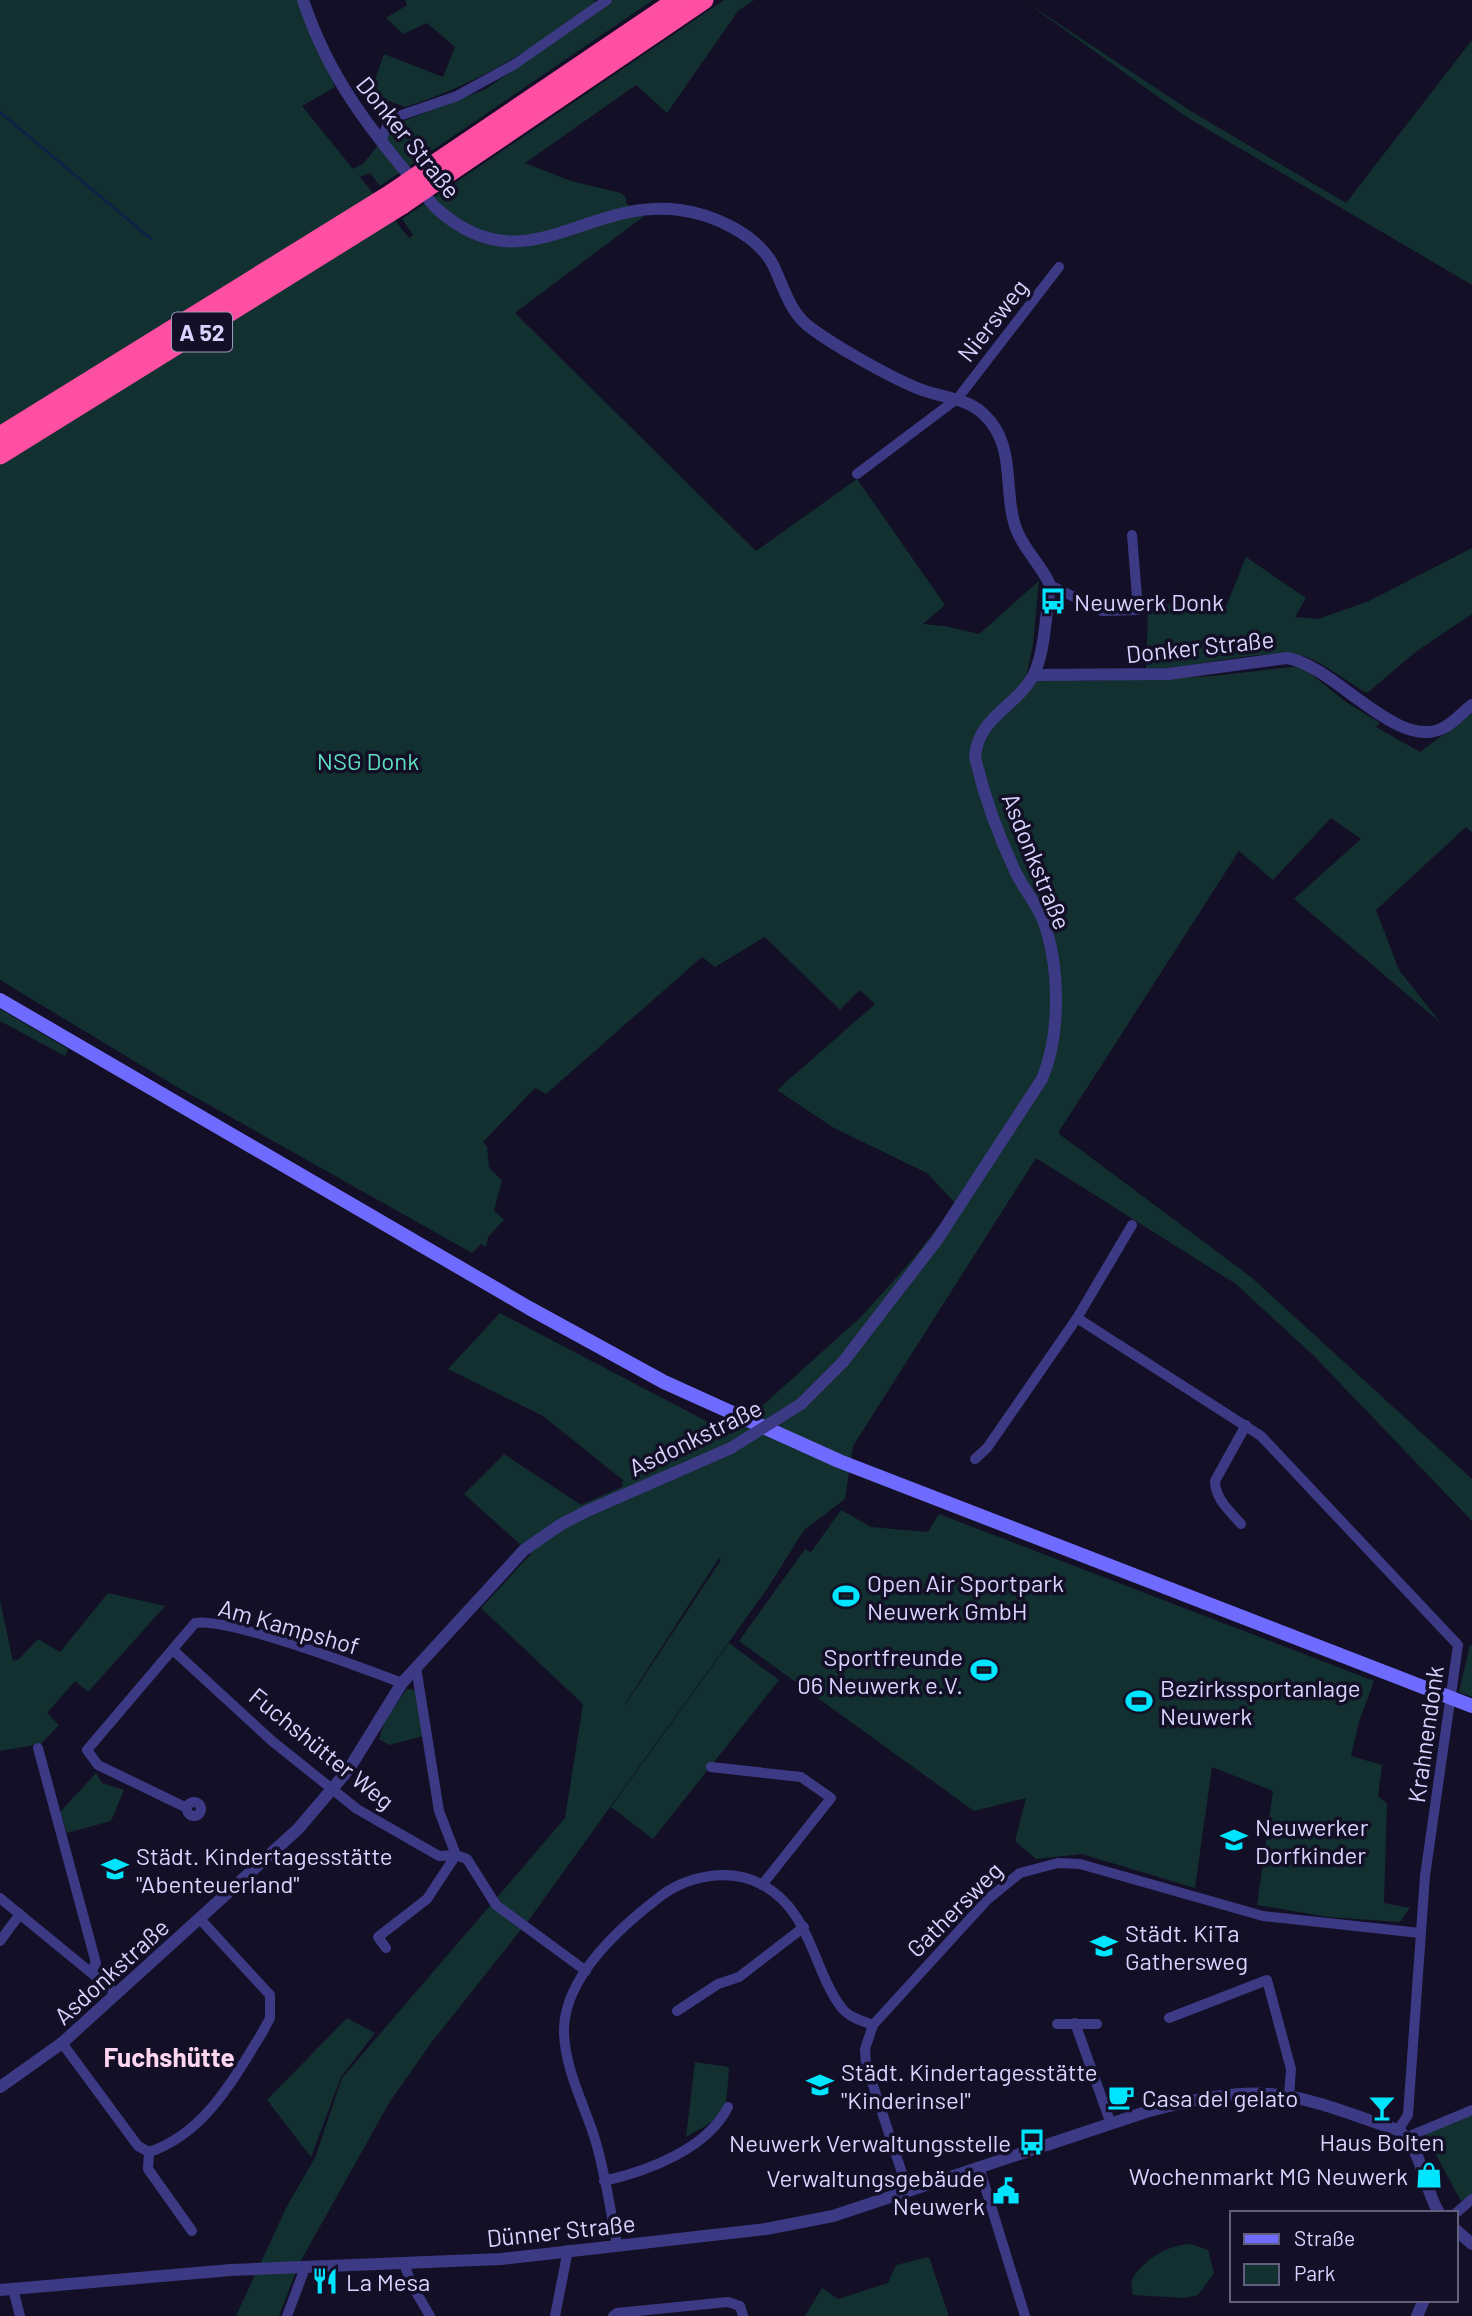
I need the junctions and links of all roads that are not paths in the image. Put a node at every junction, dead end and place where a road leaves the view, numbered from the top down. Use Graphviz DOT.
graph roads {
  1 [pos="303,0"];
  2 [pos="607,0"];
  3 [pos="677,0"];
  4 [pos="704,0"];
  5 [pos="381,141"];
  6 [pos="429,177"];
  7 [pos="397,199"];
  8 [pos="1059,267"];
  9 [pos="958,398"];
  10 [pos="0,436"];
  11 [pos="0,455"];
  12 [pos="858,474"];
  13 [pos="1132,535"];
  14 [pos="1050,585"];
  15 [pos="1034,675"];
  16 [pos="1472,705"];
  17 [pos="0,1000"];
  18 [pos="1132,1226"];
  19 [pos="1077,1318"];
  20 [pos="1246,1425"];
  21 [pos="975,1459"];
  22 [pos="1241,1524"];
  23 [pos="173,1650"];
  24 [pos="416,1667"];
  25 [pos="402,1683"];
  26 [pos="1451,1697"];
  27 [pos="1472,1706"];
  28 [pos="38,1748"];
  29 [pos="711,1767"];
  30 [pos="334,1790"];
  31 [pos="187,1808"];
  32 [pos="456,1855"];
  33 [pos="762,1885"];
  34 [pos="0,1898"];
  35 [pos="20,1914"];
  36 [pos="200,1919"];
  37 [pos="804,1927"];
  38 [pos="1420,1933"];
  39 [pos="0,1941"];
  40 [pos="386,1948"];
  41 [pos="586,1971"];
  42 [pos="91,1972"];
  43 [pos="117,1994"];
  44 [pos="677,2011"];
  45 [pos="1169,2018"];
  46 [pos="1075,2023"];
  47 [pos="1057,2024"];
  48 [pos="1097,2024"];
  49 [pos="873,2025"];
  50 [pos="62,2043"];
  51 [pos="0,2087"];
  52 [pos="1289,2096"];
  53 [pos="728,2107"];
  54 [pos="1472,2110"];
  55 [pos="1111,2124"];
  56 [pos="1403,2134"];
  57 [pos="149,2152"];
  58 [pos="979,2167"];
  59 [pos="604,2181"];
  60 [pos="908,2191"];
  61 [pos="1472,2199"];
  62 [pos="1438,2211"];
  63 [pos="1458,2211"];
  64 [pos="192,2231"];
  65 [pos="1458,2233"];
  66 [pos="617,2244"];
  67 [pos="1472,2244"];
  68 [pos="568,2250"];
  69 [pos="404,2264"];
  70 [pos="305,2268"];
  71 [pos="6,2290"];
  72 [pos="20,2316"];
  73 [pos="288,2316"];
  74 [pos="430,2316"];
  75 [pos="555,2316"];
  76 [pos="613,2316"];
  77 [pos="743,2316"];
  78 [pos="1025,2316"];
  1 -- 5 [label="street, Donker Straße"];
  2 -- 5 [label="street"];
  3 -- 6 [label="highway, A 52"];
  4 -- 6 [label="highway, A 52"];
  5 -- 9 [label="street, Donker Straße"];
  6 -- 7 [label="highway, A 52, bridge"];
  7 -- 10 [label="highway, A 52"];
  7 -- 11 [label="highway, A 52"];
  8 -- 9 [label="street, Niersweg"];
  9 -- 12 [label="street"];
  9 -- 14 [label="street, Donker Straße"];
  13 -- 14 [label="street, Donker Straße"];
  14 -- 15 [label="street"];
  15 -- 16 [label="street, Donker Straße"];
  15 -- 24 [label="street, Asdonkstraße, bridge"];
  17 -- 26 [label="main road"];
  18 -- 19 [label="street"];
  19 -- 20 [label="street, Krahnendonk"];
  19 -- 21 [label="street"];
  20 -- 22 [label="street"];
  20 -- 26 [label="street, Krahnendonk"];
  23 -- 25 [label="street, Am Kampshof"];
  23 -- 30 [label="street, Fuchshütter Weg"];
  23 -- 31 [label="street, Am Kampshof"];
  24 -- 25 [label="street, Asdonkstraße"];
  24 -- 32 [label="street, Fuchshütter Weg"];
  25 -- 30 [label="street, Asdonkstraße"];
  26 -- 27 [label="main road"];
  26 -- 38 [label="street, Krahnendonk"];
  28 -- 42 [label="street"];
  29 -- 33 [label="street"];
  30 -- 32 [label="street, Fuchshütter Weg"];
  30 -- 36 [label="street, Asdonkstraße"];
  32 -- 40 [label="street"];
  32 -- 41 [label="street, Fuchshütter Weg"];
  33 -- 37 [label="street"];
  33 -- 41 [label="street"];
  34 -- 35 [label="street"];
  35 -- 39 [label="street"];
  35 -- 42 [label="street"];
  36 -- 43 [label="street, Asdonkstraße"];
  36 -- 57 [label="street"];
  37 -- 44 [label="street"];
  37 -- 49 [label="street"];
  38 -- 49 [label="street, Gathersweg"];
  38 -- 56 [label="street, Krahnendonk"];
  41 -- 59 [label="street"];
  42 -- 43 [label="street"];
  43 -- 50 [label="street, Asdonkstraße"];
  45 -- 52 [label="street"];
  46 -- 47 [label="street"];
  46 -- 48 [label="street"];
  46 -- 55 [label="street"];
  49 -- 60 [label="street"];
  50 -- 51 [label="street, Asdonkstraße"];
  50 -- 57 [label="street"];
  52 -- 55 [label="street, Dünner Straße"];
  52 -- 56 [label="street, Dünner Straße"];
  53 -- 59 [label="street"];
  54 -- 56 [label="street"];
  55 -- 58 [label="street, Dünner Straße"];
  56 -- 62 [label="street"];
  57 -- 64 [label="street"];
  58 -- 60 [label="street, Dünner Straße"];
  58 -- 78 [label="street"];
  59 -- 66 [label="street"];
  60 -- 66 [label="street, Dünner Straße"];
  61 -- 63 [label="street"];
  65 -- 67 [label="street"];
  66 -- 68 [label="street, Dünner Straße"];
  68 -- 69 [label="street, Dünner Straße"];
  68 -- 75 [label="street"];
  69 -- 70 [label="street, Dünner Straße"];
  69 -- 74 [label="street"];
  70 -- 71 [label="street, Dünner Straße"];
  70 -- 73 [label="street"];
  71 -- 72 [label="street"];
  76 -- 77 [label="street"];
}
